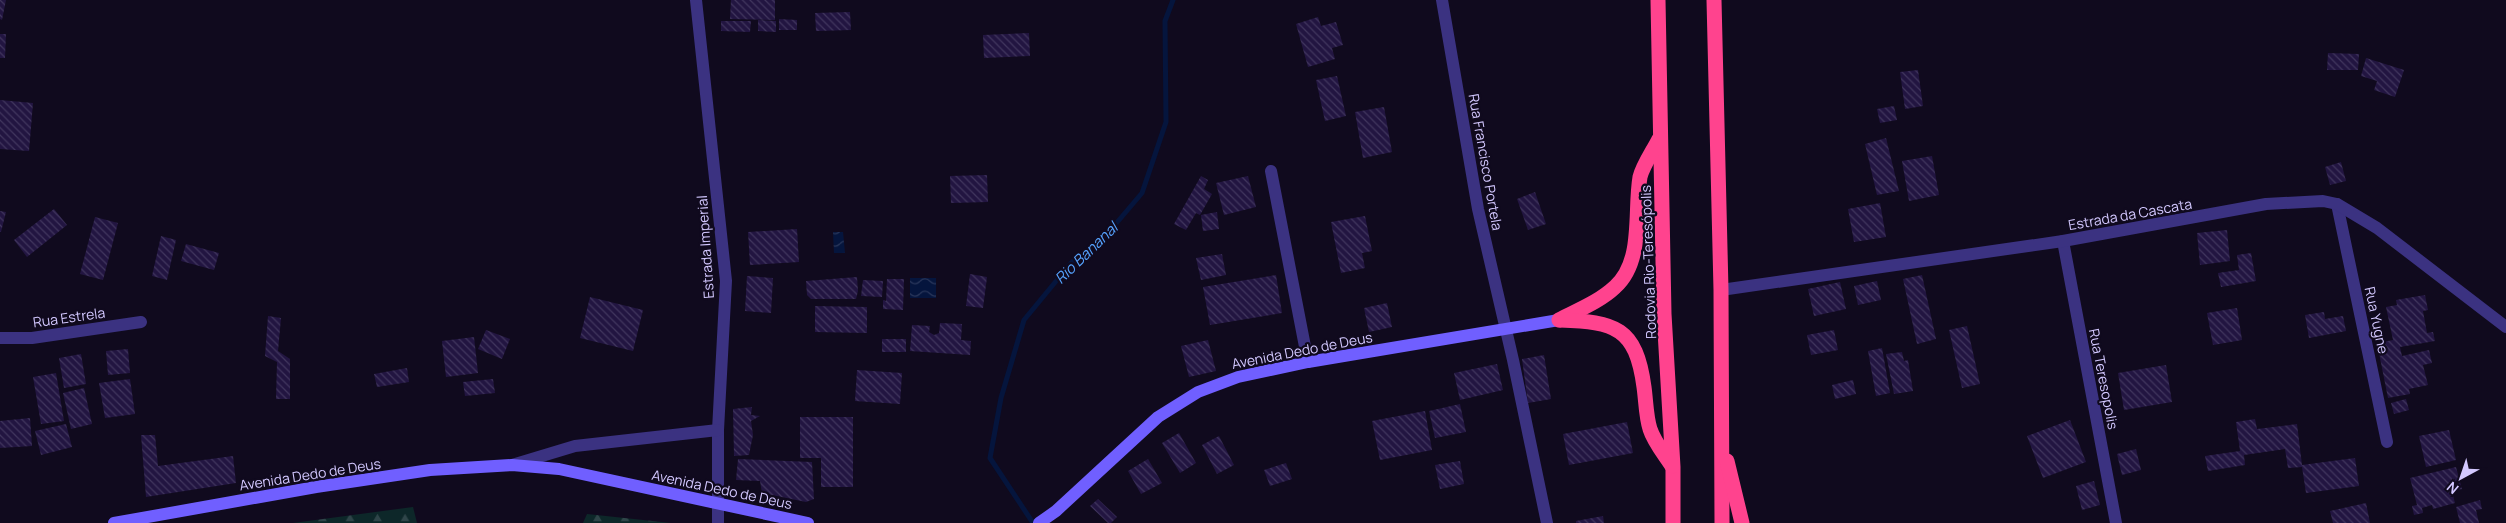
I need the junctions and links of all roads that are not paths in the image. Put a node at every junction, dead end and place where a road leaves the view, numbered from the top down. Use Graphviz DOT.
graph roads {
  1 [pos="696,0"];
  2 [pos="1442,0"];
  3 [pos="1658,0"];
  4 [pos="1714,0"];
  5 [pos="1660,136"];
  6 [pos="1271,171"];
  7 [pos="2337,204"];
  8 [pos="2063,241"];
  9 [pos="1721,290"];
  10 [pos="1559,320"];
  11 [pos="141,322"];
  12 [pos="2506,327"];
  13 [pos="1505,329"];
  14 [pos="0,338"];
  15 [pos="1308,362"];
  16 [pos="718,430"];
  17 [pos="1721,435"];
  18 [pos="2387,442"];
  19 [pos="512,464"];
  20 [pos="1673,467"];
  21 [pos="717,504"];
  22 [pos="114,523"];
  23 [pos="718,523"];
  24 [pos="808,523"];
  25 [pos="1039,523"];
  26 [pos="1547,523"];
  27 [pos="1672,523"];
  28 [pos="1722,523"];
  29 [pos="1742,523"];
  30 [pos="2116,523"];
  1 -- 16 [label="street, Estrada Imperial"];
  2 -- 13 [label="street, Rua Francisco Portela"];
  3 -- 5 [label="highway, Rodovia Rio-Teresópolis"];
  4 -- 9 [label="highway"];
  5 -- 10 [label="highway"];
  5 -- 20 [label="highway, Rodovia Rio-Teresópolis"];
  6 -- 15 [label="street"];
  7 -- 8 [label="street, Estrada da Cascata"];
  7 -- 12 [label="street, Estrada da Cascata"];
  7 -- 18 [label="street, Rua Yugne"];
  8 -- 9 [label="street, Estrada da Cascata"];
  8 -- 30 [label="street, Rua Teresopolis"];
  9 -- 17 [label="highway"];
  10 -- 13 [label="main road, Avenida Dedo de Deus"];
  10 -- 20 [label="highway"];
  11 -- 14 [label="street, Rua Estrela"];
  13 -- 15 [label="main road, Avenida Dedo de Deus"];
  13 -- 26 [label="street, Rua Francisco Portela"];
  15 -- 25 [label="main road, Avenida Dedo de Deus"];
  16 -- 19 [label="street, Avenida Dedo de Deus"];
  16 -- 21 [label="street, Estrada Imperial"];
  17 -- 28 [label="highway"];
  17 -- 29 [label="highway"];
  19 -- 21 [label="main road, Avenida Dedo de Deus"];
  19 -- 22 [label="main road, Avenida Dedo de Deus"];
  20 -- 27 [label="highway, Rodovia Rio-Teresópolis"];
  21 -- 23 [label="street, Estrada Imperial"];
  21 -- 24 [label="main road, Avenida Dedo de Deus"];
}
